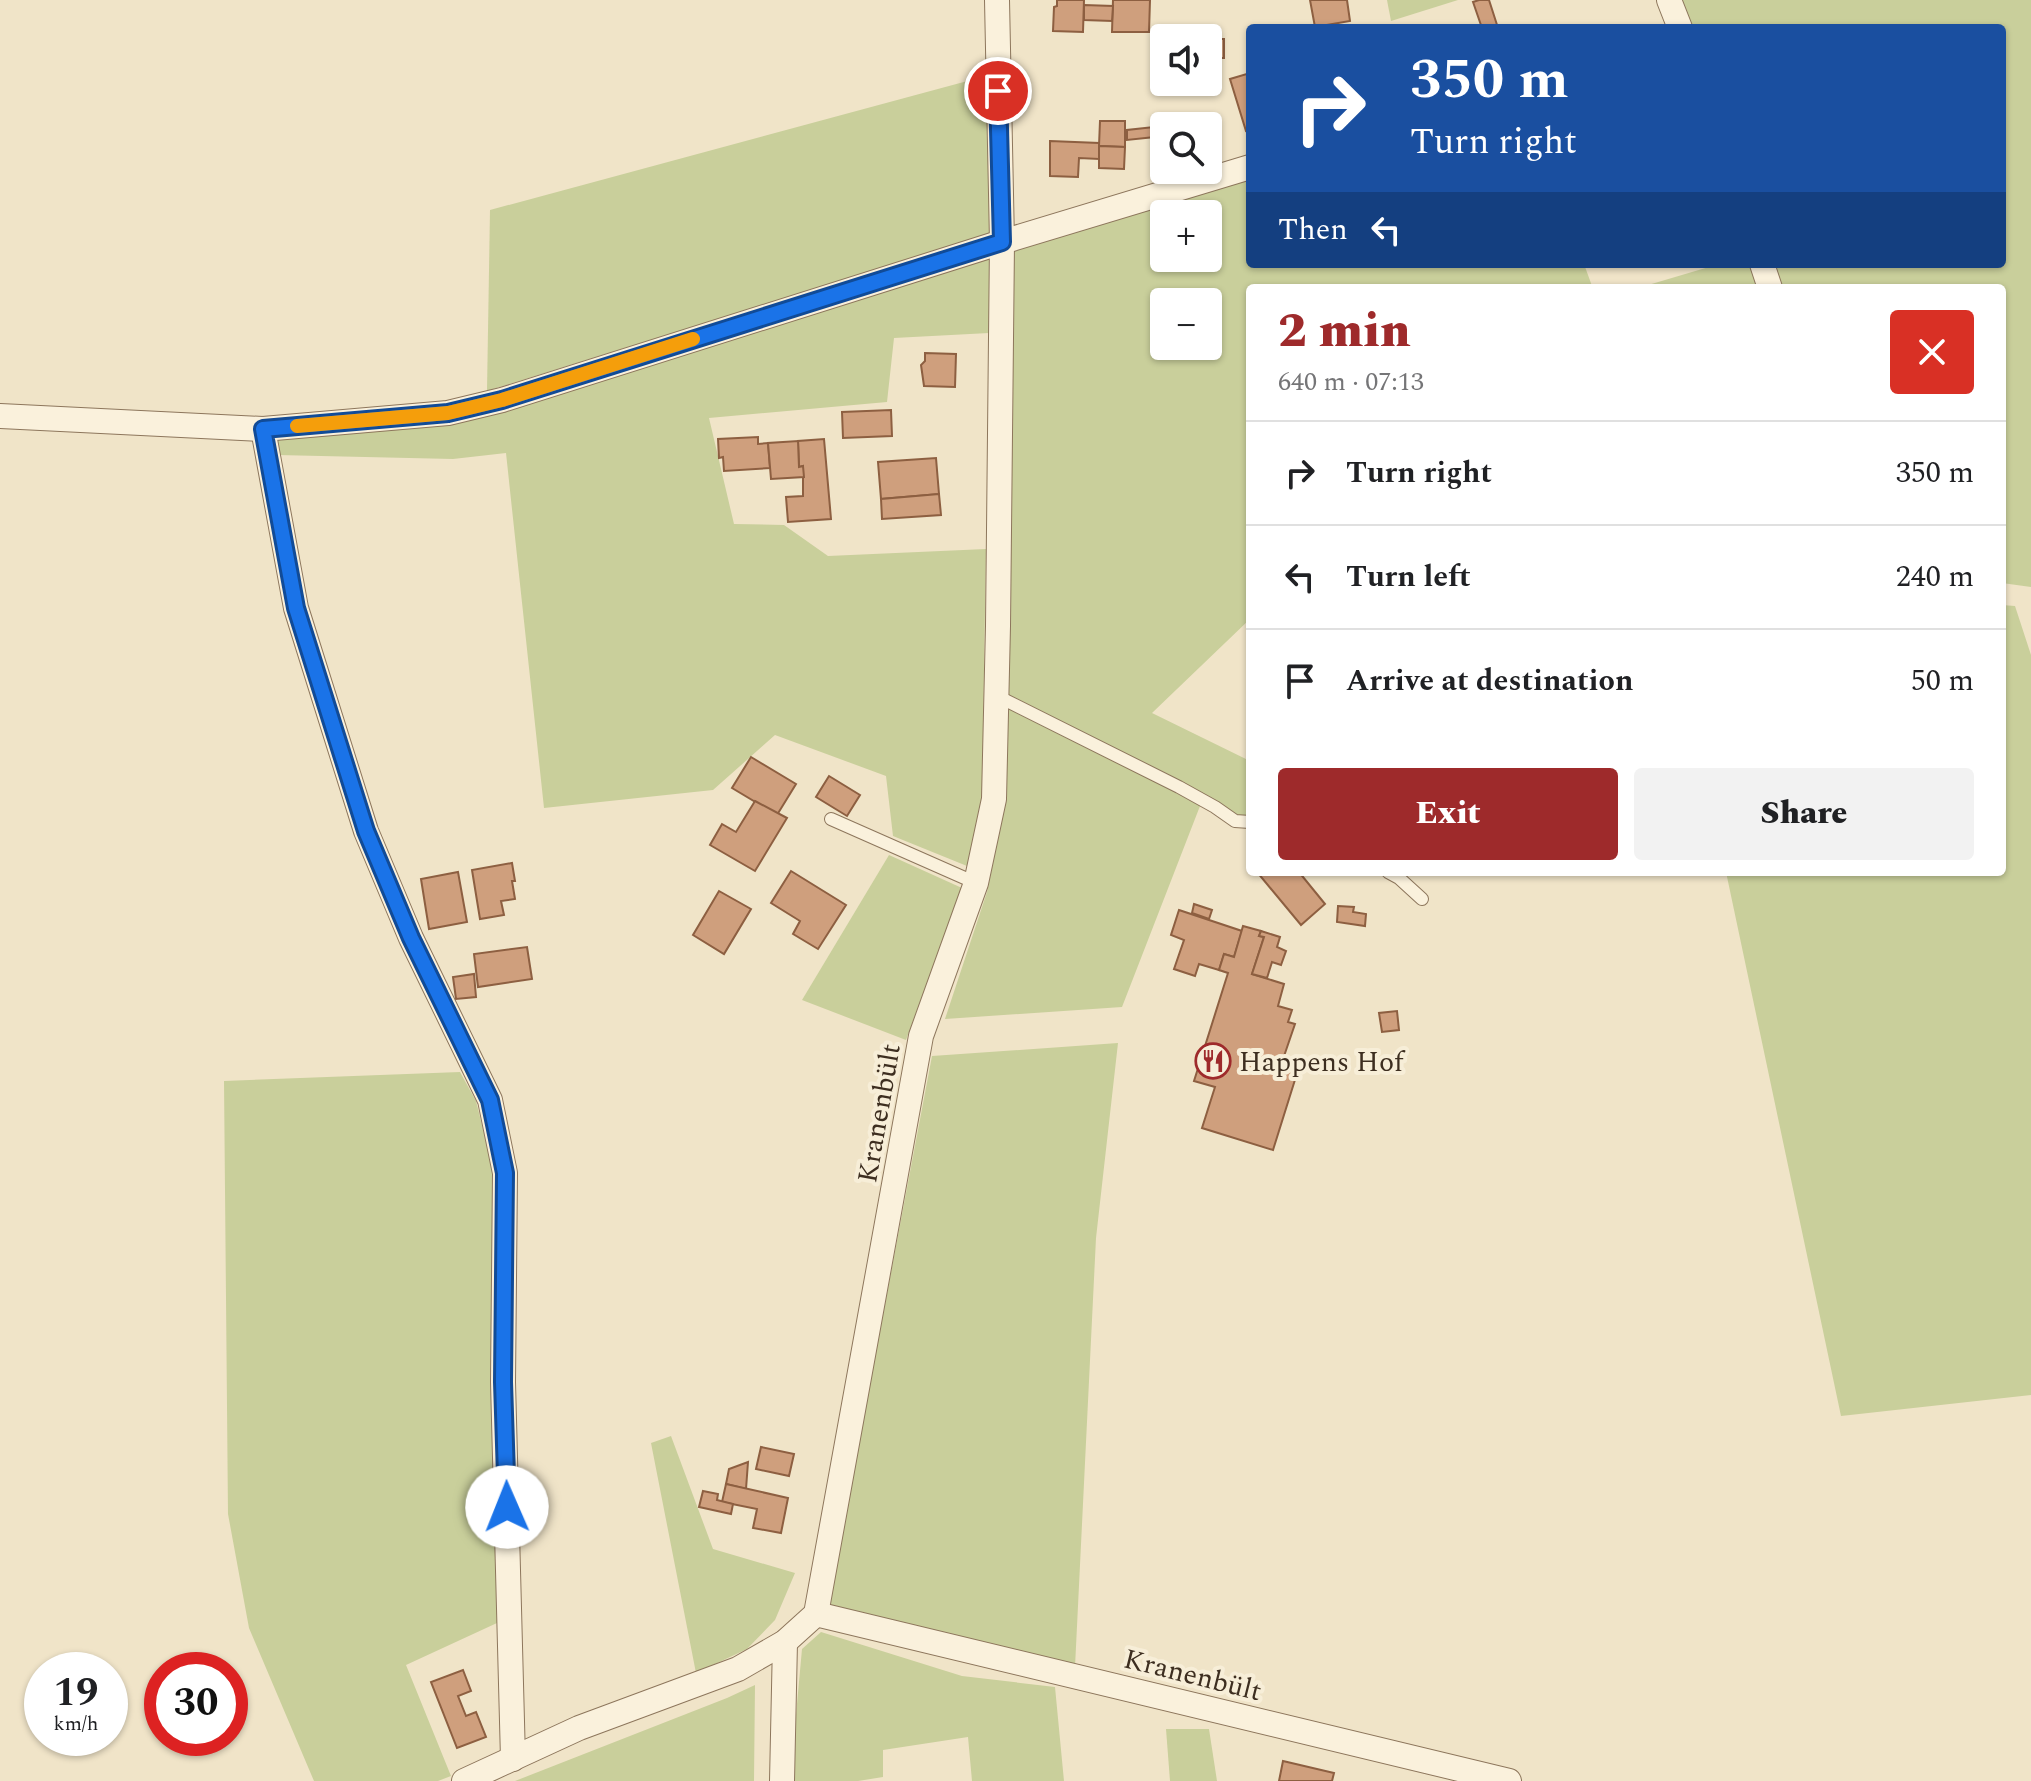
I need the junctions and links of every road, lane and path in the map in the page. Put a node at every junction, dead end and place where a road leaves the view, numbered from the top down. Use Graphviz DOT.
graph roads {
  1 [pos="997,0"];
  2 [pos="1669,0"];
  3 [pos="1678,24"];
  4 [pos="1246,168"];
  5 [pos="1002,242"];
  6 [pos="0,416"];
  7 [pos="263,429"];
  8 [pos="997,696"];
  9 [pos="831,819"];
  10 [pos="1246,822"];
  11 [pos="1395,876"];
  12 [pos="976,883"];
  13 [pos="1422,899"];
  14 [pos="816,1614"];
  15 [pos="785,1642"];
  16 [pos="513,1759"];
  17 [pos="464,1781"];
  18 [pos="782,1781"];
  19 [pos="1509,1781"];
  1 -- 5 [label="street, Kranenbült"];
  2 -- 3 [label="street"];
  4 -- 5 [label="street"];
  5 -- 7 [label="street"];
  5 -- 8 [label="street, Kranenbült"];
  6 -- 7 [label="street"];
  7 -- 16 [label="street"];
  8 -- 10 [label="lane"];
  8 -- 12 [label="street, Kranenbült"];
  9 -- 12 [label="lane"];
  11 -- 13 [label="lane"];
  12 -- 14 [label="street, Kranenbült"];
  14 -- 15 [label="street"];
  14 -- 19 [label="street, Kranenbült"];
  15 -- 16 [label="street"];
  15 -- 18 [label="street"];
  16 -- 17 [label="street"];
}
